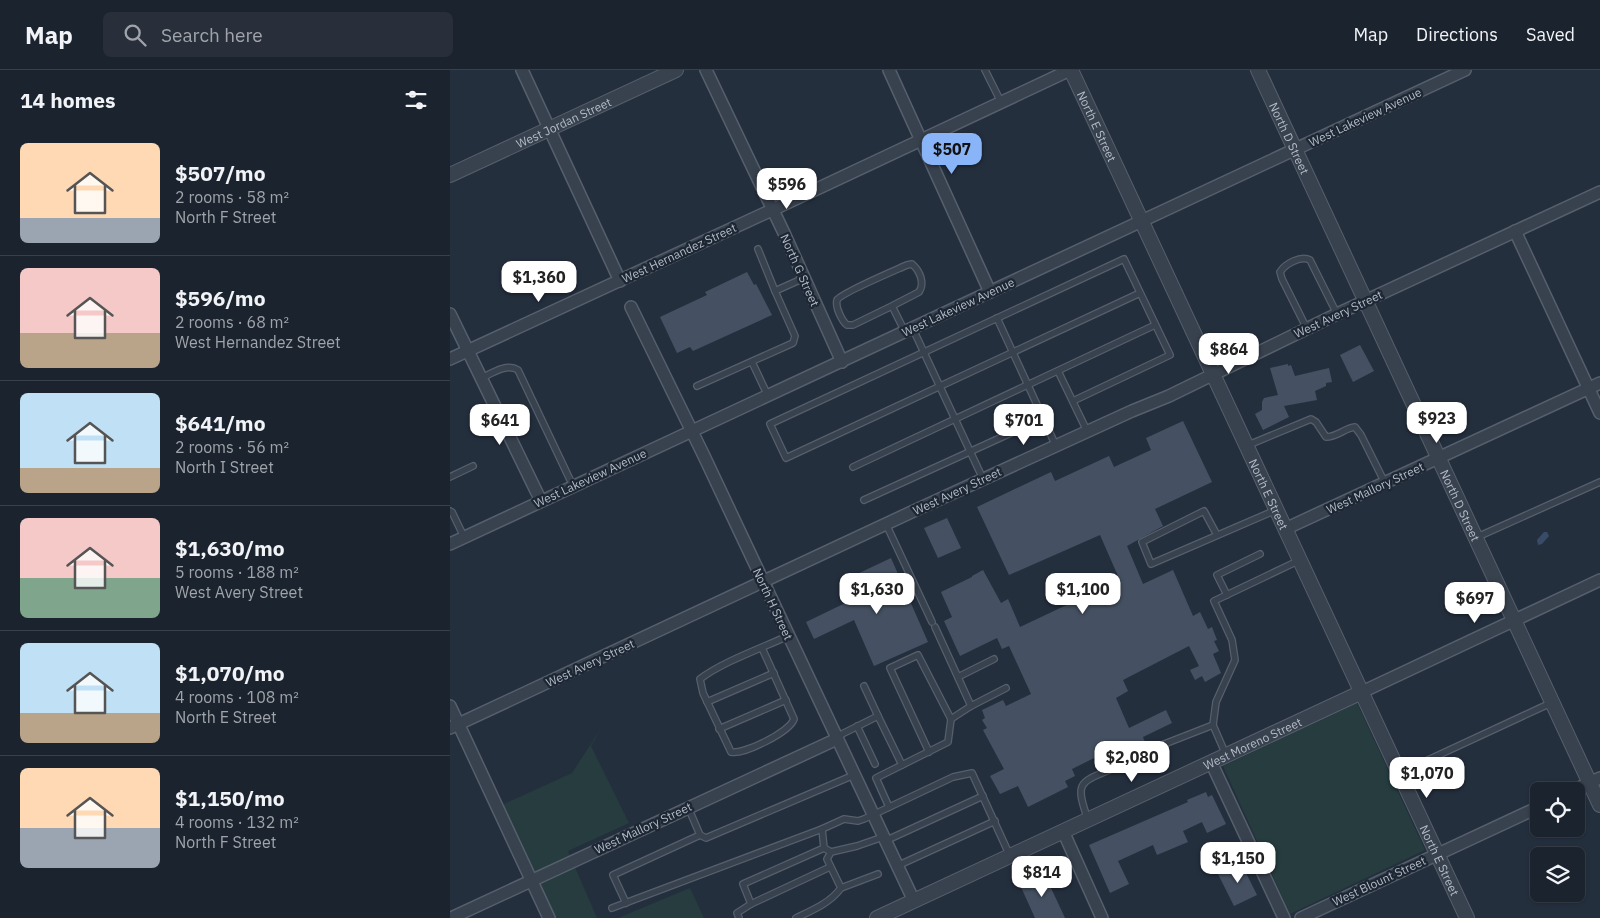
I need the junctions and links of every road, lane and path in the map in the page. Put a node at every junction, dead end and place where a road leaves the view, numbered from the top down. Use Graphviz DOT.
graph roads {
  1 [pos="522,70"];
  2 [pos="676,70"];
  3 [pos="706,70"];
  4 [pos="889,70"];
  5 [pos="985,70"];
  6 [pos="1070,70"];
  7 [pos="1258,70"];
  8 [pos="1465,70"];
  9 [pos="1001,102"];
  10 [pos="549,129"];
  11 [pos="921,140"];
  12 [pos="1295,150"];
  13 [pos="450,175"];
  14 [pos="1600,192"];
  15 [pos="772,210"];
  16 [pos="1142,221"];
  17 [pos="1515,231"];
  18 [pos="758,249"];
  19 [pos="804,278"];
  20 [pos="620,280"];
  21 [pos="775,291"];
  22 [pos="990,292"];
  23 [pos="1140,293"];
  24 [pos="1365,301"];
  25 [pos="892,306"];
  26 [pos="631,307"];
  27 [pos="450,314"];
  28 [pos="1337,314"];
  29 [pos="997,318"];
  30 [pos="1155,325"];
  31 [pos="1306,328"];
  32 [pos="909,330"];
  33 [pos="468,350"];
  34 [pos="924,352"];
  35 [pos="1013,352"];
  36 [pos="450,358"];
  37 [pos="752,362"];
  38 [pos="842,362"];
  39 [pos="1058,371"];
  40 [pos="1213,374"];
  41 [pos="482,378"];
  42 [pos="1600,383"];
  43 [pos="1028,385"];
  44 [pos="697,386"];
  45 [pos="939,386"];
  46 [pos="1588,388"];
  47 [pos="768,396"];
  48 [pos="1073,401"];
  49 [pos="1600,414"];
  50 [pos="955,419"];
  51 [pos="1024,427"];
  52 [pos="1087,431"];
  53 [pos="692,432"];
  54 [pos="1056,446"];
  55 [pos="1246,446"];
  56 [pos="970,452"];
  57 [pos="1438,458"];
  58 [pos="473,466"];
  59 [pos="853,466"];
  60 [pos="450,477"];
  61 [pos="983,479"];
  62 [pos="1600,482"];
  63 [pos="1385,483"];
  64 [pos="573,486"];
  65 [pos="864,500"];
  66 [pos="541,501"];
  67 [pos="1276,510"];
  68 [pos="450,511"];
  69 [pos="886,524"];
  70 [pos="1285,529"];
  71 [pos="1217,535"];
  72 [pos="464,537"];
  73 [pos="1475,538"];
  74 [pos="450,544"];
  75 [pos="1260,554"];
  76 [pos="1300,560"];
  77 [pos="1600,580"];
  78 [pos="762,582"];
  79 [pos="1227,595"];
  80 [pos="1514,620"];
  81 [pos="788,636"];
  82 [pos="762,648"];
  83 [pos="994,659"];
  84 [pos="774,673"];
  85 [pos="958,677"];
  86 [pos="864,686"];
  87 [pos="1006,688"];
  88 [pos="1362,692"];
  89 [pos="786,700"];
  90 [pos="707,702"];
  91 [pos="1553,702"];
  92 [pos="450,706"];
  93 [pos="971,706"];
  94 [pos="878,716"];
  95 [pos="951,720"];
  96 [pos="1212,725"];
  97 [pos="454,726"];
  98 [pos="857,726"];
  99 [pos="719,729"];
  100 [pos="837,739"];
  101 [pos="1149,750"];
  102 [pos="929,752"];
  103 [pos="1226,755"];
  104 [pos="1211,762"];
  105 [pos="875,764"];
  106 [pos="902,764"];
  107 [pos="1114,768"];
  108 [pos="1399,773"];
  109 [pos="854,775"];
  110 [pos="1595,780"];
  111 [pos="983,796"];
  112 [pos="1600,805"];
  113 [pos="688,807"];
  114 [pos="889,807"];
  115 [pos="1530,811"];
  116 [pos="872,815"];
  117 [pos="1088,820"];
  118 [pos="995,821"];
  119 [pos="822,829"];
  120 [pos="1063,831"];
  121 [pos="700,835"];
  122 [pos="884,839"];
  123 [pos="824,848"];
  124 [pos="831,852"];
  125 [pos="1437,854"];
  126 [pos="1010,856"];
  127 [pos="897,866"];
  128 [pos="830,867"];
  129 [pos="878,874"];
  130 [pos="531,880"];
  131 [pos="841,888"];
  132 [pos="914,901"];
  133 [pos="626,903"];
  134 [pos="751,904"];
  135 [pos="612,908"];
  136 [pos="451,918"];
  137 [pos="549,918"];
  138 [pos="740,918"];
  139 [pos="796,918"];
  140 [pos="877,918"];
  141 [pos="1102,918"];
  142 [pos="1284,918"];
  143 [pos="1301,918"];
  144 [pos="1467,918"];
  1 -- 10 [label="street"];
  2 -- 10 [label="street, West Jordan Street"];
  3 -- 15 [label="street, North G Street"];
  4 -- 11 [label="street"];
  5 -- 9 [label="lane"];
  6 -- 9 [label="street, West Hernandez Street"];
  6 -- 16 [label="street, North E Street"];
  7 -- 12 [label="street, North D Street"];
  8 -- 12 [label="street, West Lakeview Avenue"];
  9 -- 11 [label="street, West Hernandez Street"];
  10 -- 13 [label="street, West Jordan Street"];
  10 -- 20 [label="street"];
  11 -- 15 [label="street, West Hernandez Street"];
  11 -- 22 [label="street"];
  12 -- 16 [label="street, West Lakeview Avenue"];
  12 -- 24 [label="street, North D Street"];
  14 -- 17 [label="street, West Avery Street"];
  15 -- 19 [label="street, North G Street"];
  15 -- 20 [label="street, West Hernandez Street"];
  16 -- 22 [label="street, West Lakeview Avenue"];
  16 -- 40 [label="street, North E Street"];
  17 -- 24 [label="street, West Avery Street"];
  17 -- 46 [label="street"];
  18 -- 21 [label="lane"];
  19 -- 21 [label="lane"];
  19 -- 38 [label="street, North G Street"];
  20 -- 33 [label="street, West Hernandez Street"];
  21 -- 37 [label="lane"];
  22 -- 32 [label="street, West Lakeview Avenue"];
  23 -- 29 [label="lane"];
  23 -- 30 [label="lane"];
  23 -- 35 [label="lane"];
  24 -- 28 [label="street, West Avery Street"];
  24 -- 57 [label="street, North D Street"];
  25 -- 25 [label="lane"];
  25 -- 32 [label="lane"];
  26 -- 53 [label="street, North H Street"];
  27 -- 33 [label="street"];
  28 -- 31 [label="street, West Avery Street"];
  28 -- 31 [label="lane"];
  29 -- 34 [label="lane"];
  29 -- 35 [label="lane"];
  30 -- 39 [label="lane"];
  30 -- 48 [label="lane"];
  31 -- 40 [label="street, West Avery Street"];
  32 -- 34 [label="lane"];
  32 -- 38 [label="street, West Lakeview Avenue"];
  33 -- 36 [label="street, West Hernandez Street"];
  33 -- 41 [label="street"];
  34 -- 45 [label="lane"];
  34 -- 45 [label="lane"];
  35 -- 43 [label="lane"];
  35 -- 45 [label="lane"];
  37 -- 44 [label="lane"];
  37 -- 47 [label="lane"];
  38 -- 47 [label="street, West Lakeview Avenue"];
  39 -- 43 [label="lane"];
  39 -- 48 [label="lane"];
  40 -- 52 [label="street, West Avery Street"];
  40 -- 55 [label="street, North E Street"];
  41 -- 64 [label="lane"];
  41 -- 66 [label="street"];
  42 -- 46 [label="street, West Mallory Street"];
  43 -- 50 [label="lane"];
  43 -- 54 [label="lane"];
  45 -- 50 [label="lane"];
  46 -- 49 [label="street"];
  46 -- 57 [label="street, West Mallory Street"];
  47 -- 53 [label="street, West Lakeview Avenue"];
  48 -- 52 [label="lane"];
  50 -- 56 [label="lane"];
  50 -- 59 [label="lane"];
  51 -- 56 [label="lane"];
  52 -- 54 [label="street, West Avery Street"];
  53 -- 64 [label="street, West Lakeview Avenue"];
  53 -- 78 [label="street, North H Street"];
  54 -- 61 [label="street, West Avery Street"];
  55 -- 63 [label="lane"];
  55 -- 67 [label="street, North E Street"];
  56 -- 61 [label="lane"];
  56 -- 65 [label="lane"];
  57 -- 63 [label="street, West Mallory Street"];
  57 -- 73 [label="street, North D Street"];
  58 -- 60 [label="lane"];
  61 -- 69 [label="street, West Avery Street"];
  62 -- 73 [label="lane"];
  63 -- 70 [label="street, West Mallory Street"];
  64 -- 66 [label="street, West Lakeview Avenue"];
  66 -- 72 [label="street, West Lakeview Avenue"];
  67 -- 70 [label="street, North E Street"];
  67 -- 71 [label="lane"];
  68 -- 72 [label="lane"];
  69 -- 78 [label="street, West Avery Street"];
  69 -- 85 [label="lane"];
  70 -- 76 [label="street, North E Street"];
  71 -- 71 [label="lane"];
  72 -- 74 [label="street, West Lakeview Avenue"];
  73 -- 80 [label="street, North D Street"];
  75 -- 79 [label="lane"];
  76 -- 79 [label="lane"];
  76 -- 88 [label="street, North E Street"];
  77 -- 80 [label="street, West Moreno Street"];
  78 -- 81 [label="street, North H Street"];
  78 -- 97 [label="street, West Avery Street"];
  79 -- 96 [label="lane"];
  80 -- 88 [label="street, West Moreno Street"];
  80 -- 91 [label="street, North D Street"];
  81 -- 82 [label="lane"];
  81 -- 100 [label="street, North H Street"];
  82 -- 84 [label="lane"];
  82 -- 90 [label="lane"];
  83 -- 85 [label="lane"];
  84 -- 89 [label="lane"];
  84 -- 90 [label="lane"];
  85 -- 93 [label="lane"];
  86 -- 94 [label="lane"];
  87 -- 93 [label="lane"];
  88 -- 103 [label="street, West Moreno Street"];
  88 -- 108 [label="street, North E Street"];
  89 -- 99 [label="lane"];
  89 -- 99 [label="lane"];
  90 -- 99 [label="lane"];
  91 -- 108 [label="lane"];
  91 -- 110 [label="street, North D Street"];
  92 -- 97 [label="street"];
  93 -- 95 [label="lane"];
  94 -- 98 [label="lane"];
  94 -- 106 [label="lane"];
  95 -- 102 [label="lane"];
  95 -- 102 [label="lane"];
  96 -- 101 [label="lane"];
  96 -- 103 [label="lane"];
  97 -- 130 [label="street"];
  98 -- 100 [label="lane"];
  98 -- 105 [label="lane"];
  100 -- 109 [label="street, North H Street"];
  100 -- 113 [label="street, West Mallory Street"];
  102 -- 106 [label="lane"];
  103 -- 104 [label="street, West Moreno Street"];
  104 -- 117 [label="street, West Moreno Street"];
  104 -- 142 [label="street"];
  106 -- 114 [label="lane"];
  107 -- 117 [label="lane"];
  108 -- 125 [label="street, North E Street"];
  109 -- 116 [label="street, North H Street"];
  109 -- 121 [label="lane"];
  110 -- 112 [label="street, North D Street"];
  111 -- 114 [label="lane"];
  111 -- 118 [label="lane"];
  111 -- 122 [label="lane"];
  113 -- 121 [label="lane"];
  113 -- 130 [label="street, West Mallory Street"];
  114 -- 116 [label="lane"];
  115 -- 125 [label="street, West Blount Street"];
  116 -- 119 [label="lane"];
  116 -- 122 [label="street, North H Street"];
  117 -- 120 [label="street, West Moreno Street"];
  118 -- 126 [label="lane"];
  118 -- 127 [label="lane"];
  119 -- 123 [label="lane"];
  119 -- 133 [label="lane"];
  120 -- 126 [label="street, West Moreno Street"];
  120 -- 141 [label="street"];
  121 -- 133 [label="lane"];
  122 -- 124 [label="lane"];
  122 -- 127 [label="street, North H Street"];
  123 -- 124 [label="lane"];
  123 -- 134 [label="lane"];
  124 -- 128 [label="lane"];
  125 -- 143 [label="street, West Blount Street"];
  125 -- 144 [label="street, North E Street"];
  126 -- 132 [label="street, West Moreno Street"];
  127 -- 132 [label="street, North H Street"];
  128 -- 131 [label="lane"];
  128 -- 134 [label="lane"];
  129 -- 131 [label="lane"];
  130 -- 136 [label="street, West Mallory Street"];
  130 -- 137 [label="street"];
  131 -- 139 [label="lane"];
  132 -- 140 [label="street, West Moreno Street"];
  133 -- 135 [label="lane"];
  134 -- 138 [label="lane"];
}
